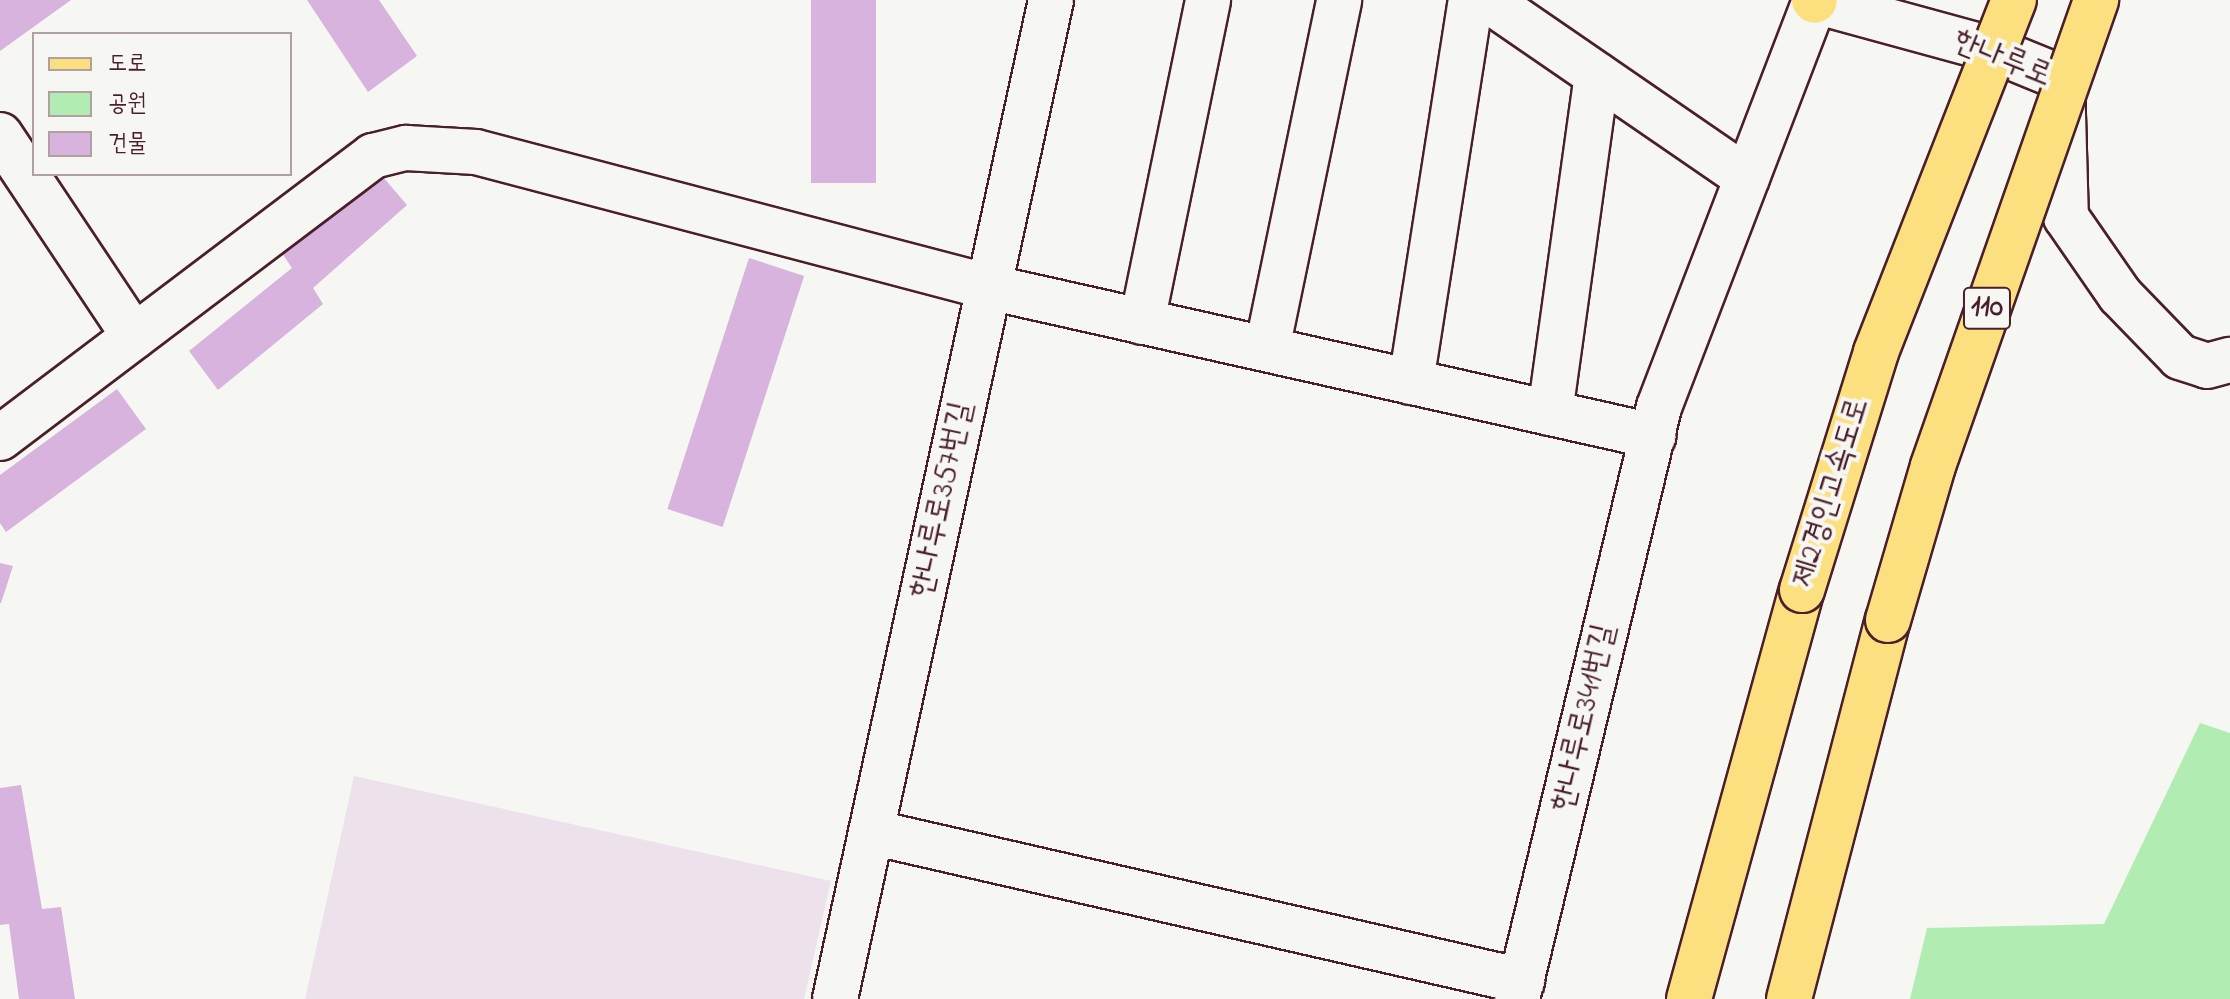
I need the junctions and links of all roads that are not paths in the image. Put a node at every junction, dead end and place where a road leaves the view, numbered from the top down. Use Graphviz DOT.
graph roads {
  1 [pos="1051,0"];
  2 [pos="1208,0"];
  3 [pos="1339,0"];
  4 [pos="1471,0"];
  5 [pos="1488,0"];
  6 [pos="1815,0"];
  7 [pos="2014,0"];
  8 [pos="2096,0"];
  9 [pos="1597,75"];
  10 [pos="0,135"];
  11 [pos="1747,178"];
  12 [pos="989,287"];
  13 [pos="1142,322"];
  14 [pos="134,336"];
  15 [pos="1267,349"];
  16 [pos="2230,360"];
  17 [pos="1411,382"];
  18 [pos="1550,413"];
  19 [pos="1653,436"];
  20 [pos="0,438"];
  21 [pos="871,832"];
  22 [pos="1520,990"];
  23 [pos="835,999"];
  24 [pos="1689,999"];
  25 [pos="1789,999"];
  1 -- 12 [label="street, 한나루로357번길"];
  2 -- 13 [label="street"];
  3 -- 15 [label="street"];
  4 -- 17 [label="street"];
  5 -- 9 [label="street"];
  6 -- 11 [label="street, 한나루로341번길"];
  6 -- 16 [label="street, 한나루로"];
  7 -- 24 [label="highway, 제2경인고속도로, bridge"];
  8 -- 25 [label="highway, 110, bridge"];
  9 -- 11 [label="street"];
  9 -- 18 [label="street"];
  10 -- 14 [label="street"];
  11 -- 19 [label="street, 한나루로341번길"];
  12 -- 13 [label="street"];
  12 -- 14 [label="street"];
  12 -- 21 [label="street, 한나루로357번길"];
  13 -- 15 [label="street"];
  14 -- 20 [label="street"];
  15 -- 17 [label="street"];
  17 -- 18 [label="street"];
  18 -- 19 [label="street"];
  19 -- 22 [label="street, 한나루로341번길"];
  21 -- 22 [label="street"];
  21 -- 23 [label="street, 한나루로357번길"];
}
